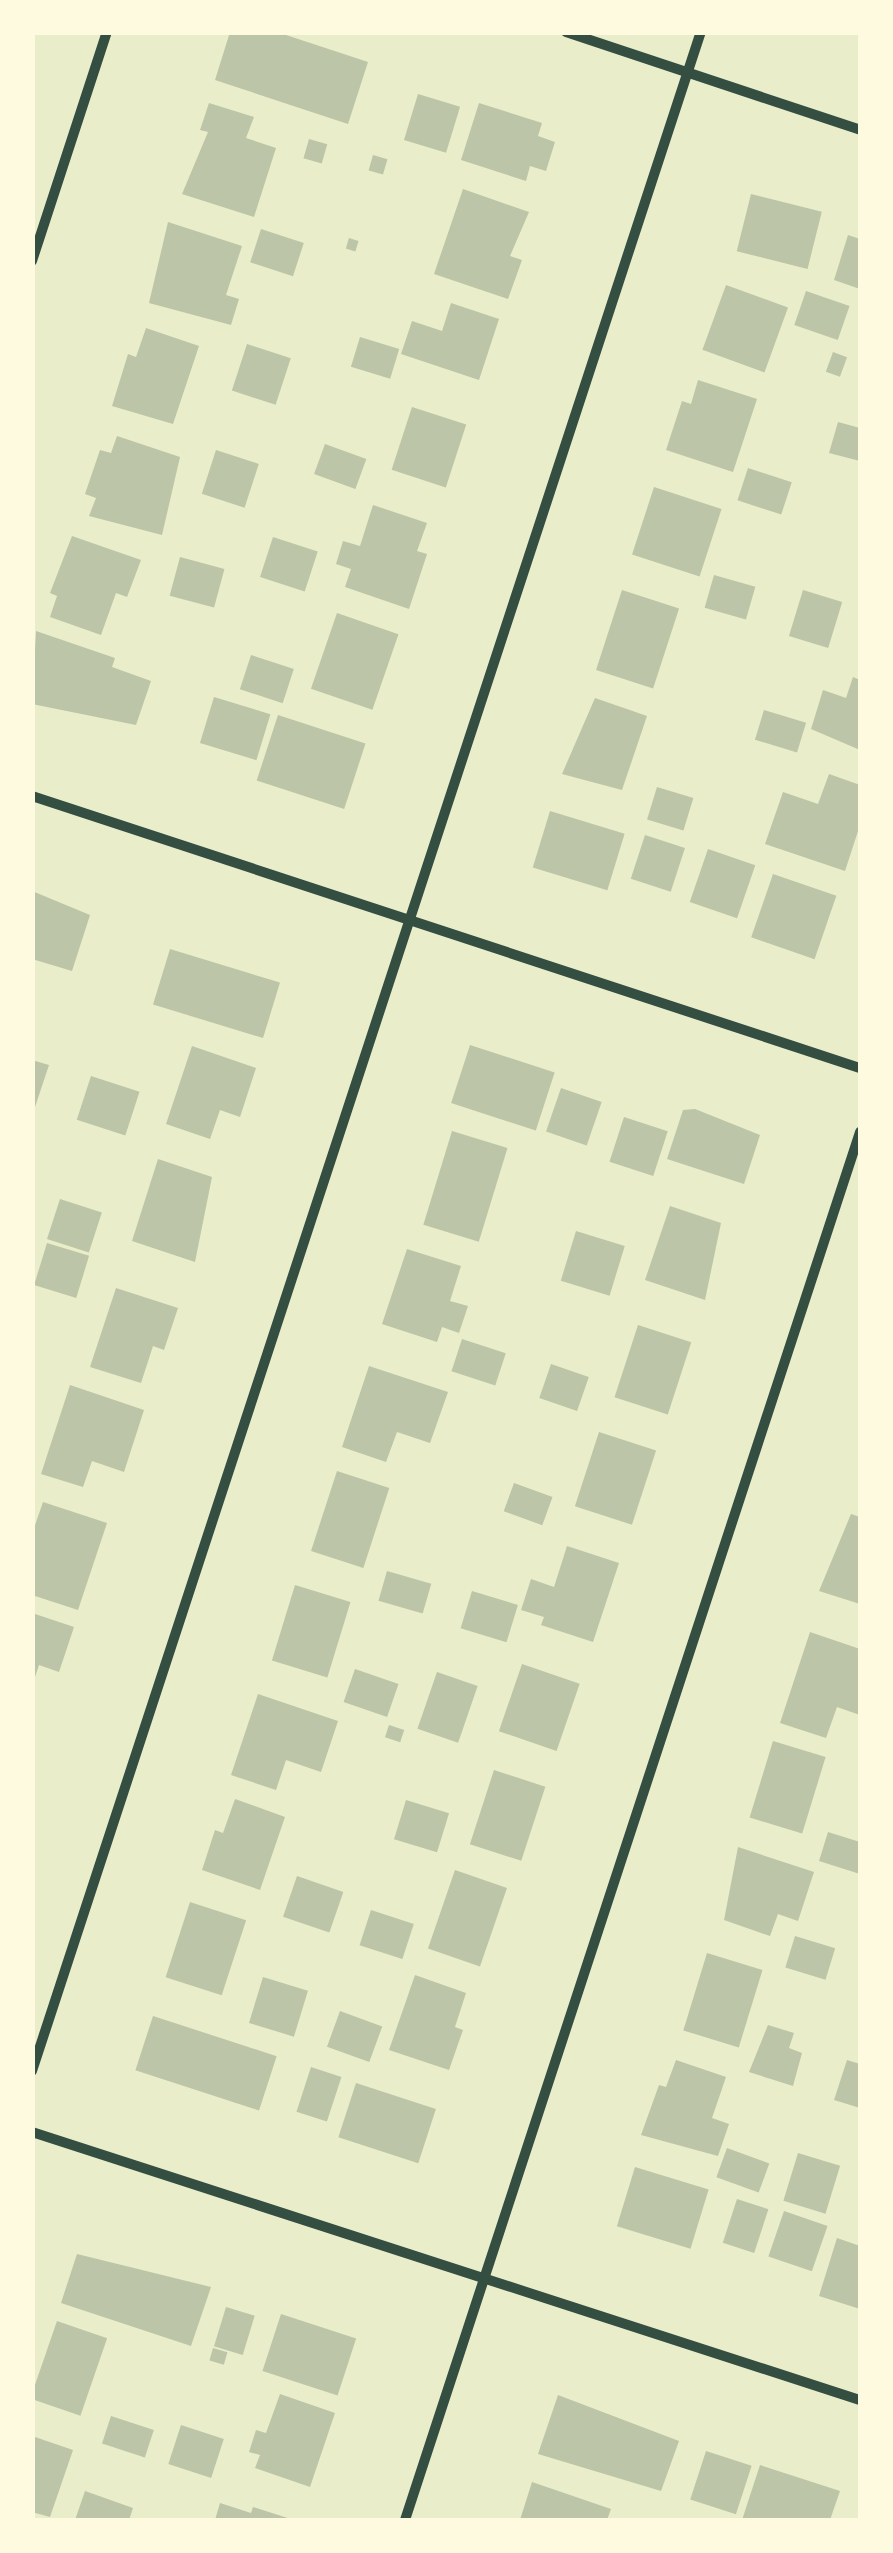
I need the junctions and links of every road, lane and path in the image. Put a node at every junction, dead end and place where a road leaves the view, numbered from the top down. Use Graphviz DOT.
graph roads {
  1 [pos="107,32"];
  2 [pos="566,32"];
  3 [pos="701,32"];
  4 [pos="688,72"];
  5 [pos="860,130"];
  6 [pos="32,261"];
  7 [pos="32,796"];
  8 [pos="408,921"];
  9 [pos="860,1068"];
  10 [pos="860,1132"];
  11 [pos="32,2072"];
  12 [pos="32,2132"];
  13 [pos="486,2277"];
  14 [pos="860,2400"];
  15 [pos="405,2520"];
  1 -- 6 [label="street"];
  2 -- 4 [label="street"];
  3 -- 4 [label="street"];
  4 -- 5 [label="street"];
  4 -- 8 [label="street"];
  7 -- 8 [label="street"];
  8 -- 9 [label="street"];
  8 -- 11 [label="street"];
  10 -- 13 [label="street"];
  12 -- 13 [label="street"];
  13 -- 14 [label="street"];
  13 -- 15 [label="street"];
}
